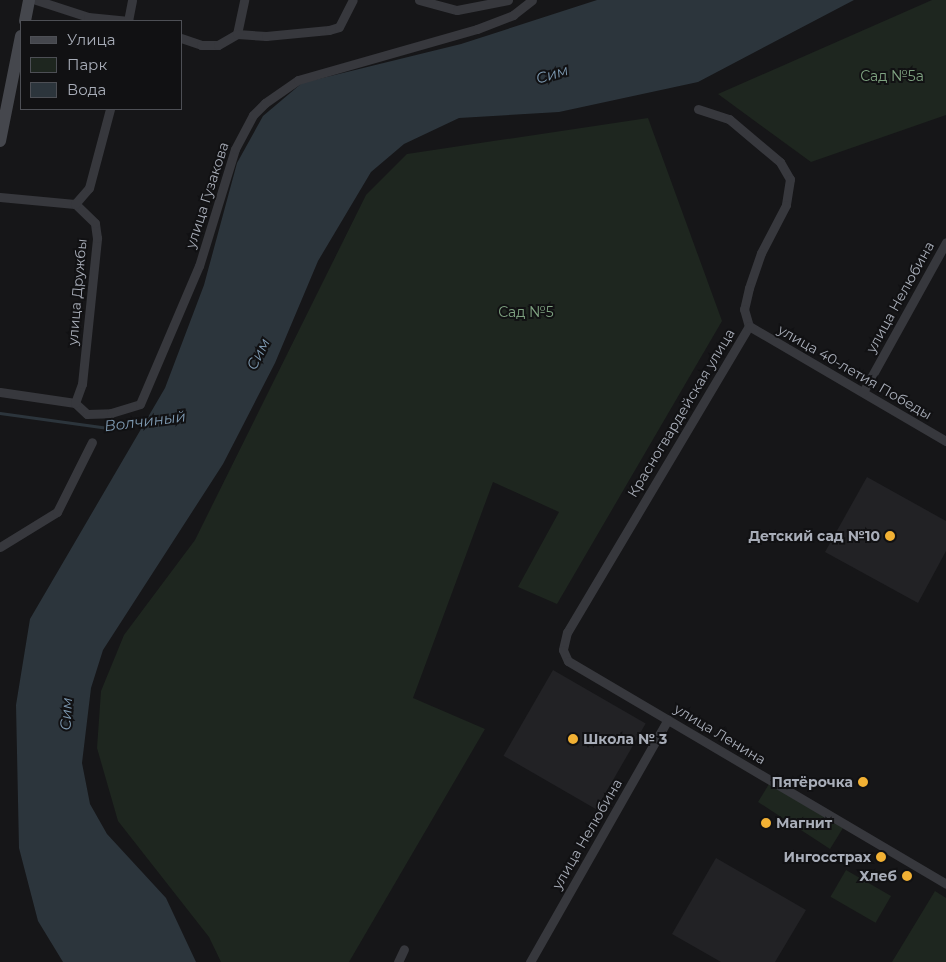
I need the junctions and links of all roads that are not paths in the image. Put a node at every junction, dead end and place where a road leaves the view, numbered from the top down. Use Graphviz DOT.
graph roads {
  1 [pos="29,0"];
  2 [pos="36,0"];
  3 [pos="132,0"];
  4 [pos="244,0"];
  5 [pos="353,0"];
  6 [pos="419,0"];
  7 [pos="508,0"];
  8 [pos="532,0"];
  9 [pos="24,20"];
  10 [pos="118,20"];
  11 [pos="128,20"];
  12 [pos="237,34"];
  13 [pos="182,38"];
  14 [pos="20,41"];
  15 [pos="698,109"];
  16 [pos="110,110"];
  17 [pos="0,141"];
  18 [pos="0,197"];
  19 [pos="75,204"];
  20 [pos="946,242"];
  21 [pos="749,326"];
  22 [pos="0,392"];
  23 [pos="863,392"];
  24 [pos="75,404"];
  25 [pos="946,441"];
  26 [pos="92,442"];
  27 [pos="0,547"];
  28 [pos="563,650"];
  29 [pos="668,719"];
  30 [pos="946,884"];
  31 [pos="404,949"];
  32 [pos="398,962"];
  33 [pos="530,962"];
  1 -- 9 [label="main road"];
  2 -- 10 [label="street"];
  3 -- 11 [label="street"];
  4 -- 12 [label="street"];
  5 -- 12 [label="street"];
  6 -- 7 [label="street"];
  8 -- 24 [label="street, улица Гузакова"];
  12 -- 13 [label="street"];
  14 -- 17 [label="main road"];
  15 -- 21 [label="street, Красногвардейская улица"];
  16 -- 19 [label="street"];
  18 -- 19 [label="street"];
  19 -- 24 [label="street, улица Дружбы"];
  20 -- 23 [label="street, улица Нелюбина"];
  21 -- 23 [label="street, улица 40-летия Победы"];
  21 -- 28 [label="street, Красногвардейская улица"];
  22 -- 24 [label="street, улица Гузакова"];
  23 -- 25 [label="street, улица 40-летия Победы"];
  26 -- 27 [label="street"];
  28 -- 29 [label="street, улица Ленина"];
  29 -- 30 [label="street, улица Ленина"];
  29 -- 33 [label="street, улица Нелюбина"];
  31 -- 32 [label="street"];
}
